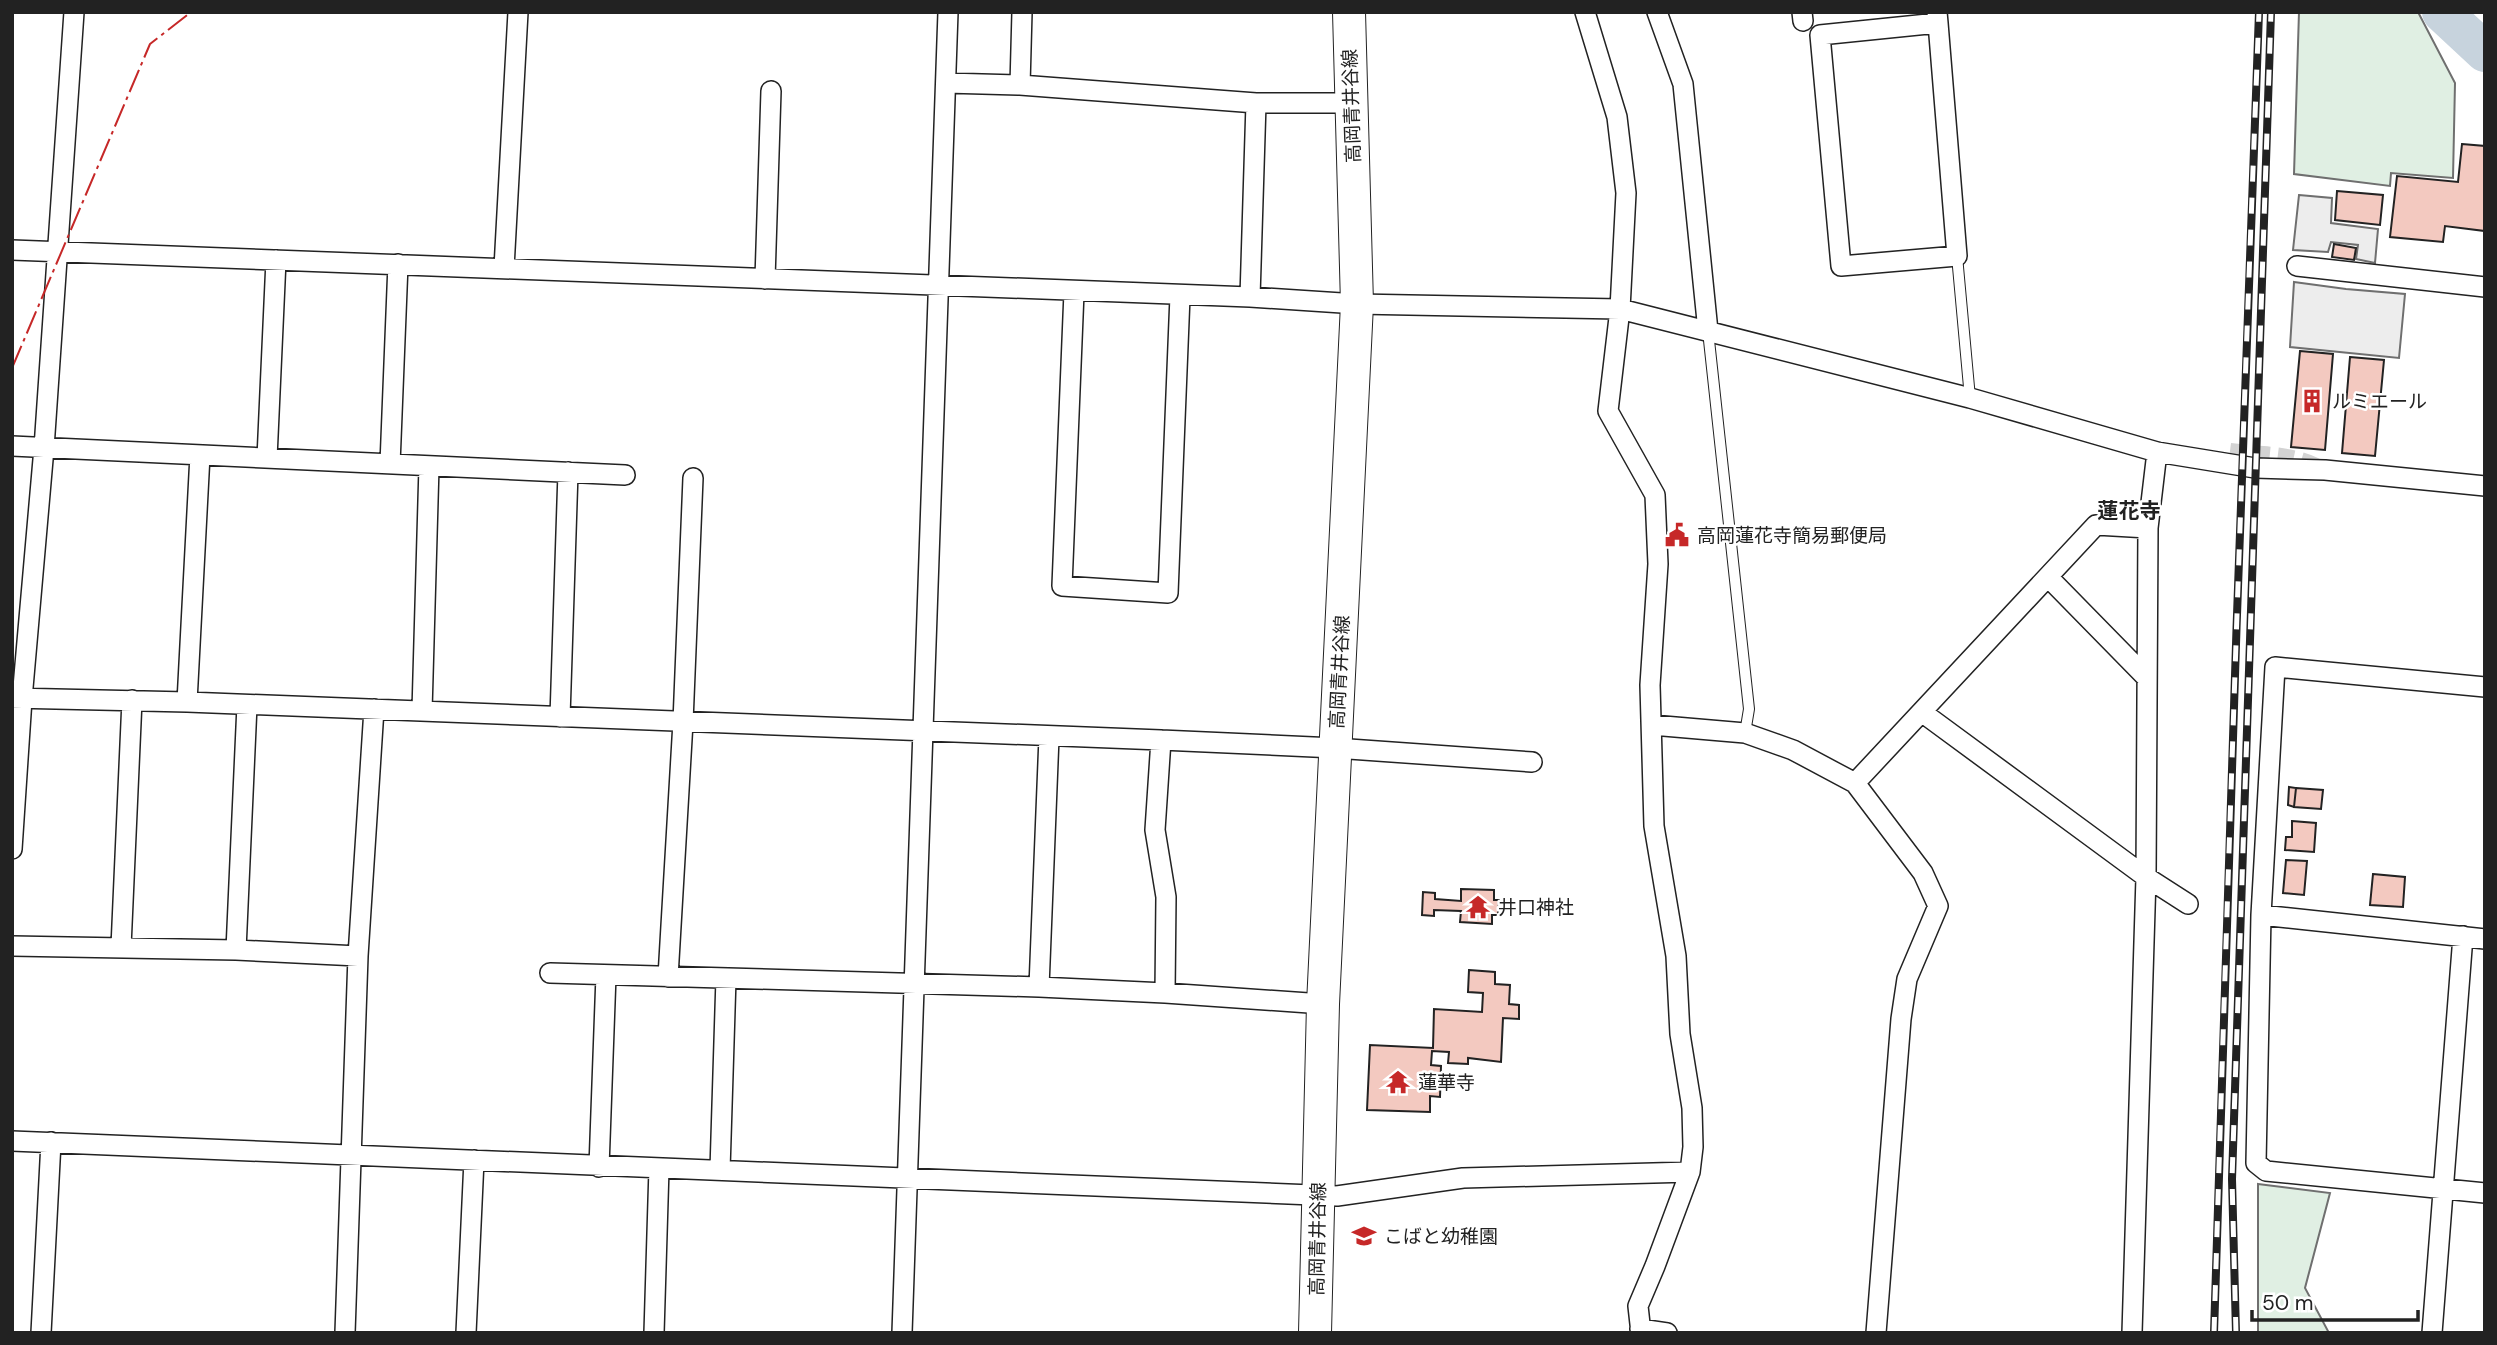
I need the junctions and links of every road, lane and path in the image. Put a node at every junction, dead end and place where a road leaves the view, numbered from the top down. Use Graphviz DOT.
graph roads {
  1 [pos="74,12"];
  2 [pos="518,12"];
  3 [pos="948,12"];
  4 [pos="1022,12"];
  5 [pos="1349,12"];
  6 [pos="1585,12"];
  7 [pos="1657,12"];
  8 [pos="1937,18"];
  9 [pos="946,83"];
  10 [pos="1020,85"];
  11 [pos="771,91"];
  12 [pos="1256,103"];
  13 [pos="1351,103"];
  14 [pos="12,250"];
  15 [pos="56,253"];
  16 [pos="1957,256"];
  17 [pos="276,260"];
  18 [pos="398,264"];
  19 [pos="2297,266"];
  20 [pos="504,268"];
  21 [pos="765,279"];
  22 [pos="937,286"];
  23 [pos="2485,287"];
  24 [pos="1074,292"];
  25 [pos="1180,296"];
  26 [pos="1250,297"];
  27 [pos="1357,304"];
  28 [pos="1620,309"];
  29 [pos="1709,331"];
  30 [pos="1970,398"];
  31 [pos="12,446"];
  32 [pos="44,448"];
  33 [pos="2157,452"];
  34 [pos="201,455"];
  35 [pos="267,458"];
  36 [pos="390,464"];
  37 [pos="429,466"];
  38 [pos="568,472"];
  39 [pos="625,475"];
  40 [pos="694,478"];
  41 [pos="2485,486"];
  42 [pos="2148,528"];
  43 [pos="2049,578"];
  44 [pos="2147,678"];
  45 [pos="2485,687"];
  46 [pos="17,698"];
  47 [pos="132,700"];
  48 [pos="187,702"];
  49 [pos="247,705"];
  50 [pos="374,709"];
  51 [pos="422,711"];
  52 [pos="1923,713"];
  53 [pos="559,717"];
  54 [pos="683,722"];
  55 [pos="1652,725"];
  56 [pos="922,731"];
  57 [pos="1745,733"];
  58 [pos="1049,737"];
  59 [pos="1161,740"];
  60 [pos="1335,748"];
  61 [pos="1532,762"];
  62 [pos="1855,783"];
  63 [pos="12,849"];
  64 [pos="2146,877"];
  65 [pos="2188,904"];
  66 [pos="2261,915"];
  67 [pos="2463,936"];
  68 [pos="2485,939"];
  69 [pos="12,946"];
  70 [pos="121,947"];
  71 [pos="236,950"];
  72 [pos="358,956"];
  73 [pos="550,973"];
  74 [pos="606,975"];
  75 [pos="667,977"];
  76 [pos="726,978"];
  77 [pos="914,985"];
  78 [pos="1039,987"];
  79 [pos="1165,993"];
  80 [pos="1323,1004"];
  81 [pos="12,1141"];
  82 [pos="51,1142"];
  83 [pos="350,1156"];
  84 [pos="474,1160"];
  85 [pos="599,1167"];
  86 [pos="659,1168"];
  87 [pos="720,1170"];
  88 [pos="1690,1172"];
  89 [pos="907,1179"];
  90 [pos="2442,1189"];
  91 [pos="2485,1194"];
  92 [pos="1318,1196"];
  93 [pos="1641,1331"];
  94 [pos="41,1333"];
  95 [pos="345,1333"];
  96 [pos="466,1333"];
  97 [pos="654,1333"];
  98 [pos="902,1333"];
  99 [pos="1315,1333"];
  100 [pos="1667,1333"];
  101 [pos="1876,1333"];
  102 [pos="2132,1333"];
  103 [pos="2432,1333"];
  1 -- 15 [label="street"];
  2 -- 20 [label="street"];
  3 -- 9 [label="street"];
  4 -- 10 [label="street"];
  5 -- 13 [label="main road, 高岡青井谷線"];
  6 -- 28 [label="street"];
  7 -- 29 [label="street"];
  8 -- 16 [label="street"];
  8 -- 16 [label="street"];
  9 -- 10 [label="street"];
  9 -- 22 [label="street"];
  10 -- 12 [label="street"];
  11 -- 21 [label="street"];
  12 -- 13 [label="street"];
  12 -- 26 [label="street"];
  13 -- 27 [label="main road, 高岡青井谷線"];
  14 -- 15 [label="street"];
  15 -- 17 [label="street"];
  15 -- 32 [label="street"];
  16 -- 30 [label="lane"];
  17 -- 18 [label="street"];
  17 -- 35 [label="street"];
  18 -- 20 [label="street"];
  18 -- 36 [label="street"];
  19 -- 23 [label="street"];
  20 -- 21 [label="street"];
  21 -- 22 [label="street"];
  22 -- 24 [label="street"];
  22 -- 56 [label="street"];
  24 -- 25 [label="street"];
  24 -- 25 [label="street"];
  25 -- 26 [label="street"];
  26 -- 27 [label="street"];
  27 -- 28 [label="street"];
  27 -- 60 [label="main road, 高岡青井谷線"];
  28 -- 29 [label="street"];
  28 -- 55 [label="street"];
  29 -- 30 [label="street"];
  29 -- 57 [label="lane"];
  30 -- 33 [label="street"];
  31 -- 32 [label="street"];
  32 -- 34 [label="street"];
  32 -- 46 [label="street"];
  33 -- 41 [label="street"];
  33 -- 42 [label="street"];
  34 -- 35 [label="street"];
  34 -- 48 [label="street"];
  35 -- 36 [label="street"];
  36 -- 37 [label="street"];
  37 -- 38 [label="street"];
  37 -- 51 [label="street"];
  38 -- 39 [label="street"];
  38 -- 53 [label="street"];
  40 -- 54 [label="street"];
  42 -- 43 [label="street"];
  42 -- 44 [label="street"];
  43 -- 44 [label="street"];
  43 -- 52 [label="street"];
  44 -- 64 [label="street"];
  45 -- 66 [label="street"];
  46 -- 47 [label="street"];
  46 -- 63 [label="street"];
  47 -- 48 [label="street"];
  47 -- 70 [label="street"];
  48 -- 49 [label="street"];
  49 -- 50 [label="street"];
  49 -- 71 [label="street"];
  50 -- 51 [label="street"];
  50 -- 72 [label="street"];
  51 -- 53 [label="street"];
  52 -- 62 [label="street"];
  52 -- 64 [label="street"];
  53 -- 54 [label="street"];
  54 -- 56 [label="street"];
  54 -- 75 [label="street"];
  55 -- 57 [label="street"];
  55 -- 88 [label="street"];
  56 -- 58 [label="street"];
  56 -- 77 [label="street"];
  57 -- 62 [label="street"];
  58 -- 59 [label="street"];
  58 -- 78 [label="street"];
  59 -- 60 [label="street"];
  59 -- 79 [label="street"];
  60 -- 61 [label="street"];
  60 -- 80 [label="main road, 高岡青井谷線"];
  62 -- 101 [label="street"];
  64 -- 65 [label="street"];
  64 -- 102 [label="street"];
  66 -- 67 [label="street"];
  66 -- 90 [label="street"];
  67 -- 68 [label="street"];
  67 -- 90 [label="street"];
  69 -- 70 [label="street"];
  70 -- 71 [label="street"];
  71 -- 72 [label="street"];
  72 -- 83 [label="street"];
  73 -- 74 [label="street"];
  74 -- 75 [label="street"];
  74 -- 85 [label="street"];
  75 -- 76 [label="street"];
  76 -- 77 [label="street"];
  76 -- 87 [label="street"];
  77 -- 78 [label="street"];
  77 -- 89 [label="street"];
  78 -- 79 [label="street"];
  79 -- 80 [label="street"];
  80 -- 92 [label="main road, 高岡青井谷線"];
  81 -- 82 [label="street"];
  82 -- 83 [label="street"];
  82 -- 94 [label="street"];
  83 -- 84 [label="street"];
  83 -- 95 [label="street"];
  84 -- 85 [label="street"];
  84 -- 96 [label="street"];
  85 -- 86 [label="street"];
  86 -- 87 [label="street"];
  86 -- 97 [label="street"];
  87 -- 89 [label="street"];
  88 -- 92 [label="street"];
  88 -- 93 [label="street"];
  89 -- 92 [label="street"];
  89 -- 98 [label="street"];
  90 -- 91 [label="street"];
  90 -- 103 [label="street"];
  92 -- 99 [label="main road, 高岡青井谷線"];
  93 -- 100 [label="street"];
}
